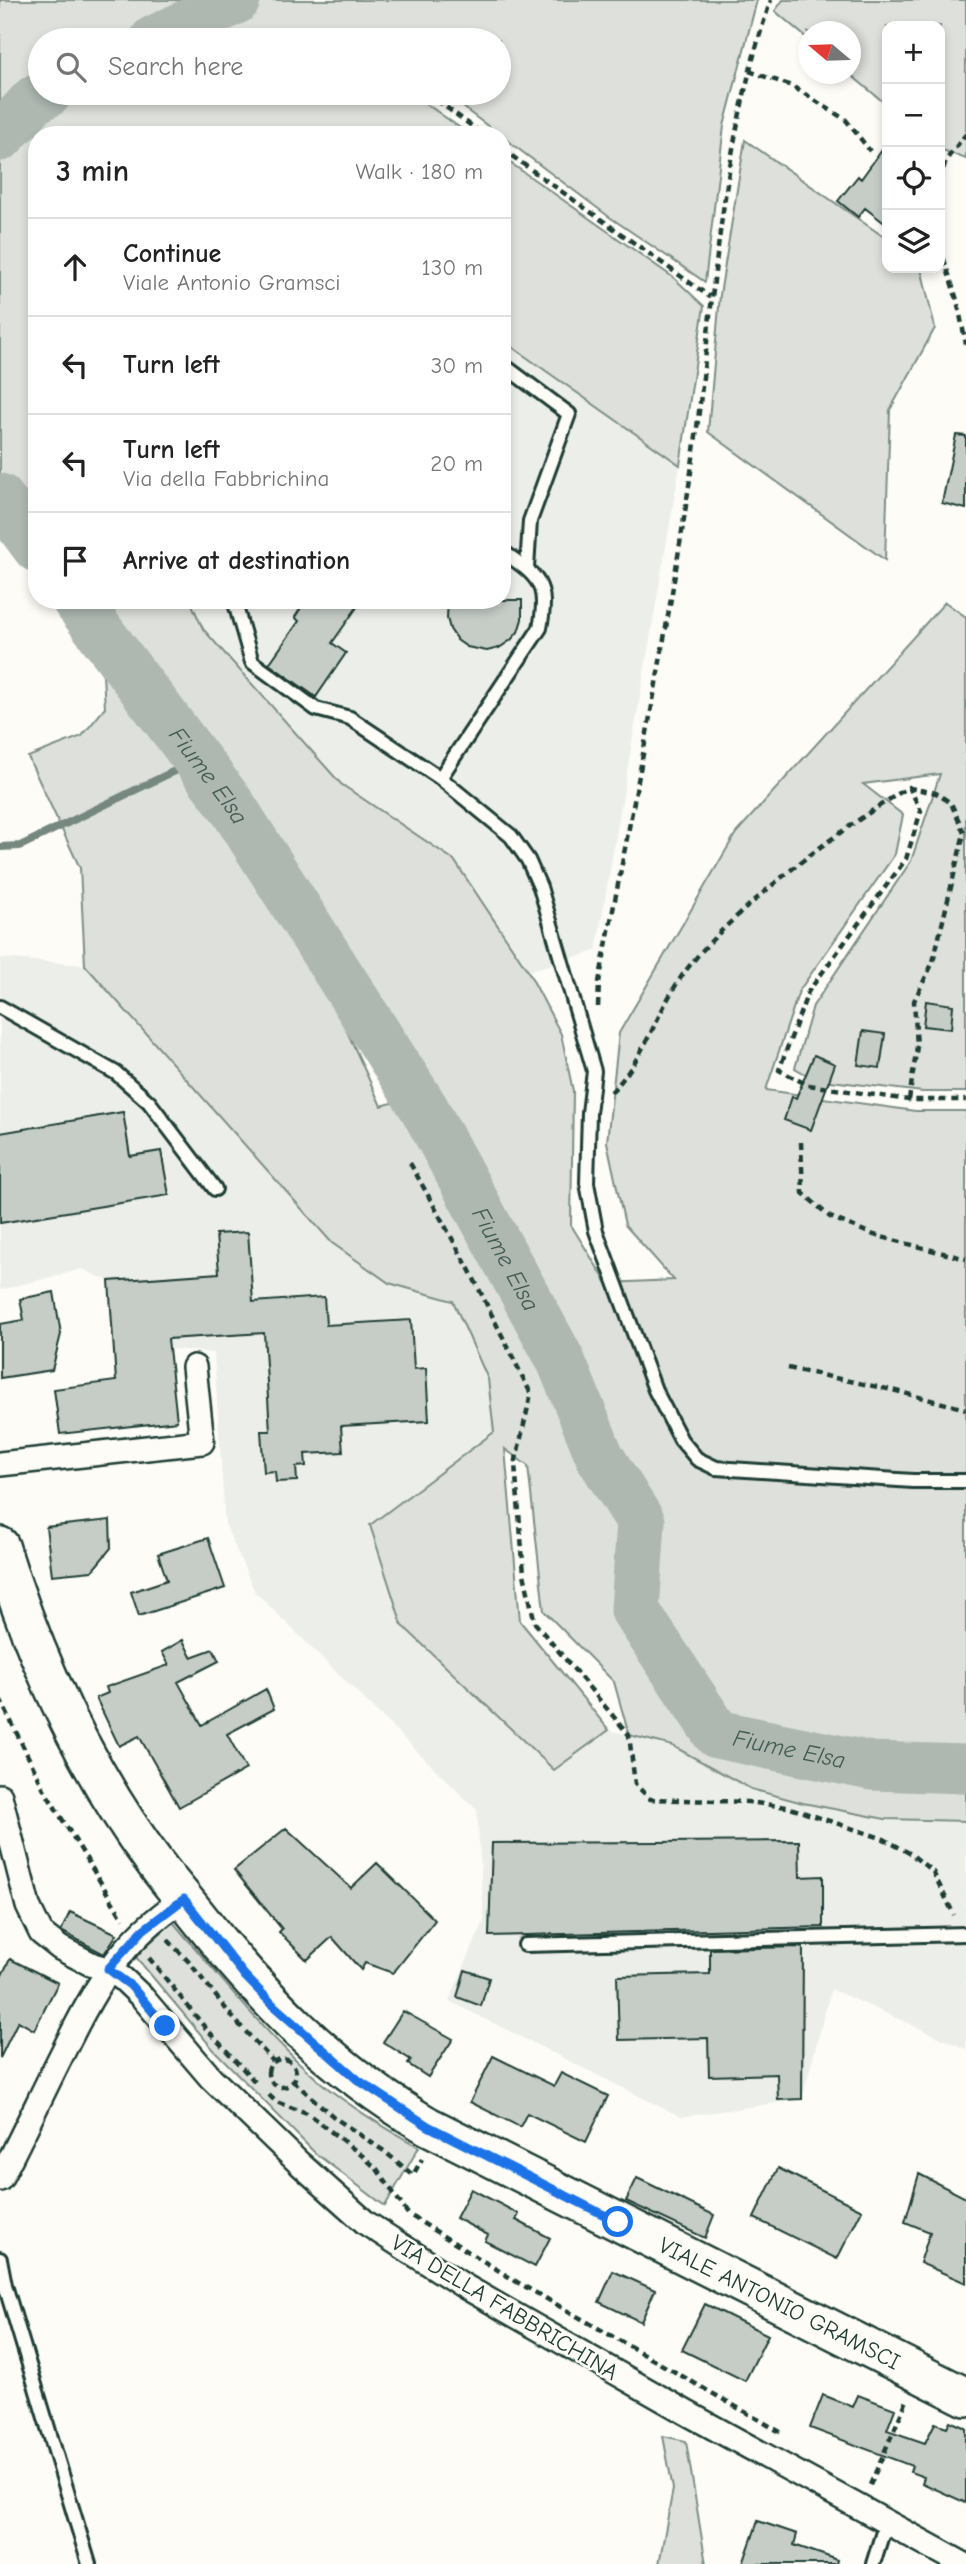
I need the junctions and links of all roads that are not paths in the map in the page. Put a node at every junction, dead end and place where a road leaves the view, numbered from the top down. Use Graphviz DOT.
graph roads {
  1 [pos="511,371"];
  2 [pos="511,557"];
  3 [pos="527,568"];
  4 [pos="237,609"];
  5 [pos="440,778"];
  6 [pos="0,1007"];
  7 [pos="215,1189"];
  8 [pos="194,1367"];
  9 [pos="0,1464"];
  10 [pos="966,1481"];
  11 [pos="0,1546"];
  12 [pos="0,1796"];
  13 [pos="184,1899"];
  14 [pos="965,1934"];
  15 [pos="525,1945"];
  16 [pos="108,1969"];
  17 [pos="0,2179"];
  18 [pos="0,2259"];
  19 [pos="966,2397"];
  20 [pos="886,2522"];
  21 [pos="89,2564"];
  22 [pos="873,2564"];
  23 [pos="963,2564"];
  1 -- 3 [label="lane"];
  2 -- 3 [label="lane"];
  3 -- 5 [label="lane"];
  4 -- 5 [label="lane"];
  5 -- 10 [label="lane"];
  6 -- 7 [label="lane"];
  8 -- 9 [label="street"];
  11 -- 13 [label="main road, VIALE ANTONIO GRAMSCI"];
  12 -- 16 [label="street, VIA DELLA FABBRICHINA"];
  13 -- 16 [label="street"];
  13 -- 19 [label="main road, VIALE ANTONIO GRAMSCI"];
  14 -- 15 [label="lane"];
  16 -- 17 [label="street"];
  16 -- 20 [label="street, VIA DELLA FABBRICHINA"];
  18 -- 21 [label="lane"];
  20 -- 22 [label="lane"];
  20 -- 23 [label="street, VIA DELLA FABBRICHINA"];
}
